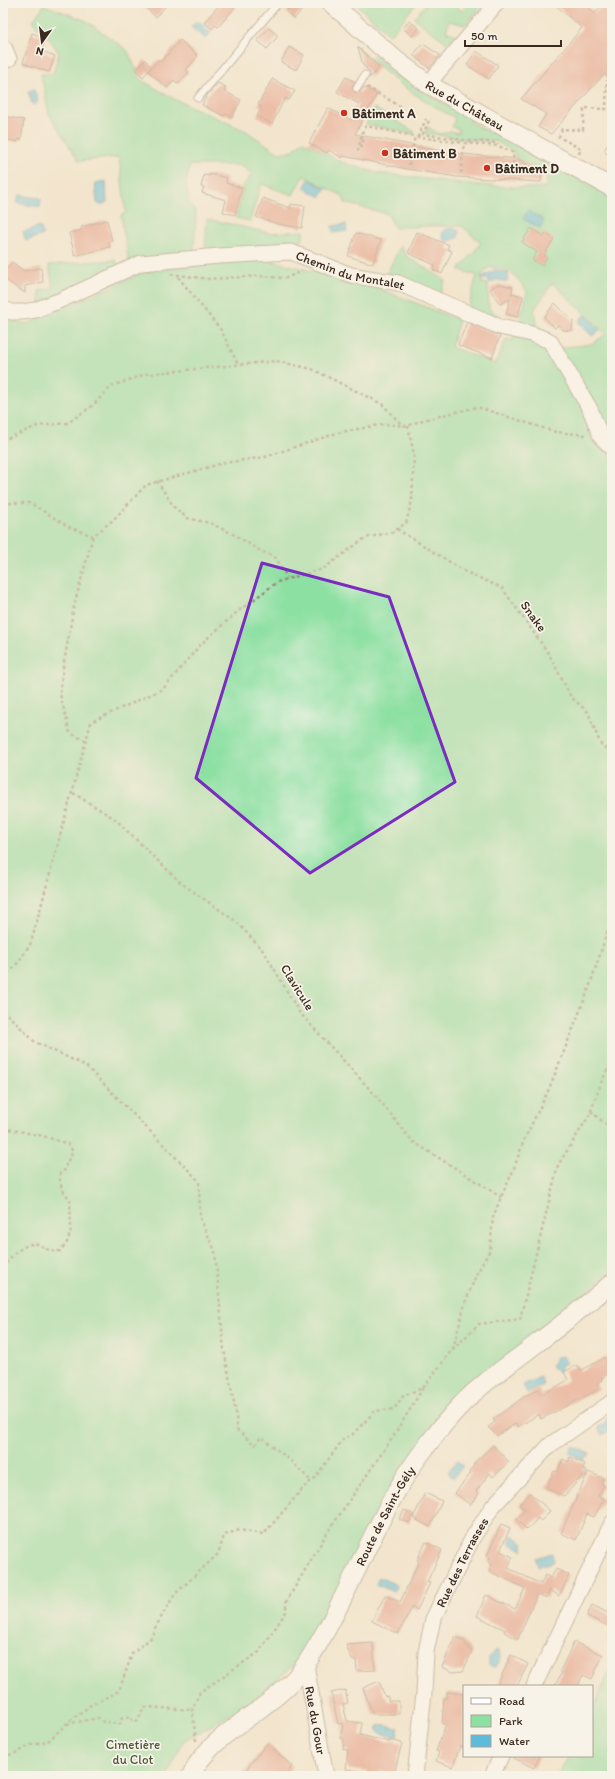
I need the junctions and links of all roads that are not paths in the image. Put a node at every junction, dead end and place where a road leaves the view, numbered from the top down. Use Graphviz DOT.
graph roads {
  1 [pos="278,3"];
  2 [pos="331,3"];
  3 [pos="497,3"];
  4 [pos="365,75"];
  5 [pos="428,84"];
  6 [pos="359,86"];
  7 [pos="198,98"];
  8 [pos="612,188"];
  9 [pos="3,308"];
  10 [pos="612,448"];
  11 [pos="612,1283"];
  12 [pos="612,1402"];
  13 [pos="612,1523"];
  14 [pos="306,1665"];
  15 [pos="534,1685"];
  16 [pos="501,1757"];
  17 [pos="191,1776"];
  18 [pos="326,1776"];
  19 [pos="415,1776"];
  20 [pos="492,1776"];
  1 -- 7 [label="lane"];
  2 -- 5 [label="street, Rue du Château"];
  3 -- 5 [label="street"];
  4 -- 6 [label="lane"];
  5 -- 8 [label="street, Rue du Château"];
  9 -- 10 [label="street, Chemin du Montalet"];
  11 -- 14 [label="street, Route de Saint-Gély"];
  12 -- 19 [label="street, Rue des Terrasses"];
  13 -- 15 [label="street"];
  14 -- 17 [label="street, Route de Saint-Gély"];
  14 -- 18 [label="street, Rue du Gour"];
  16 -- 20 [label="street"];
}
